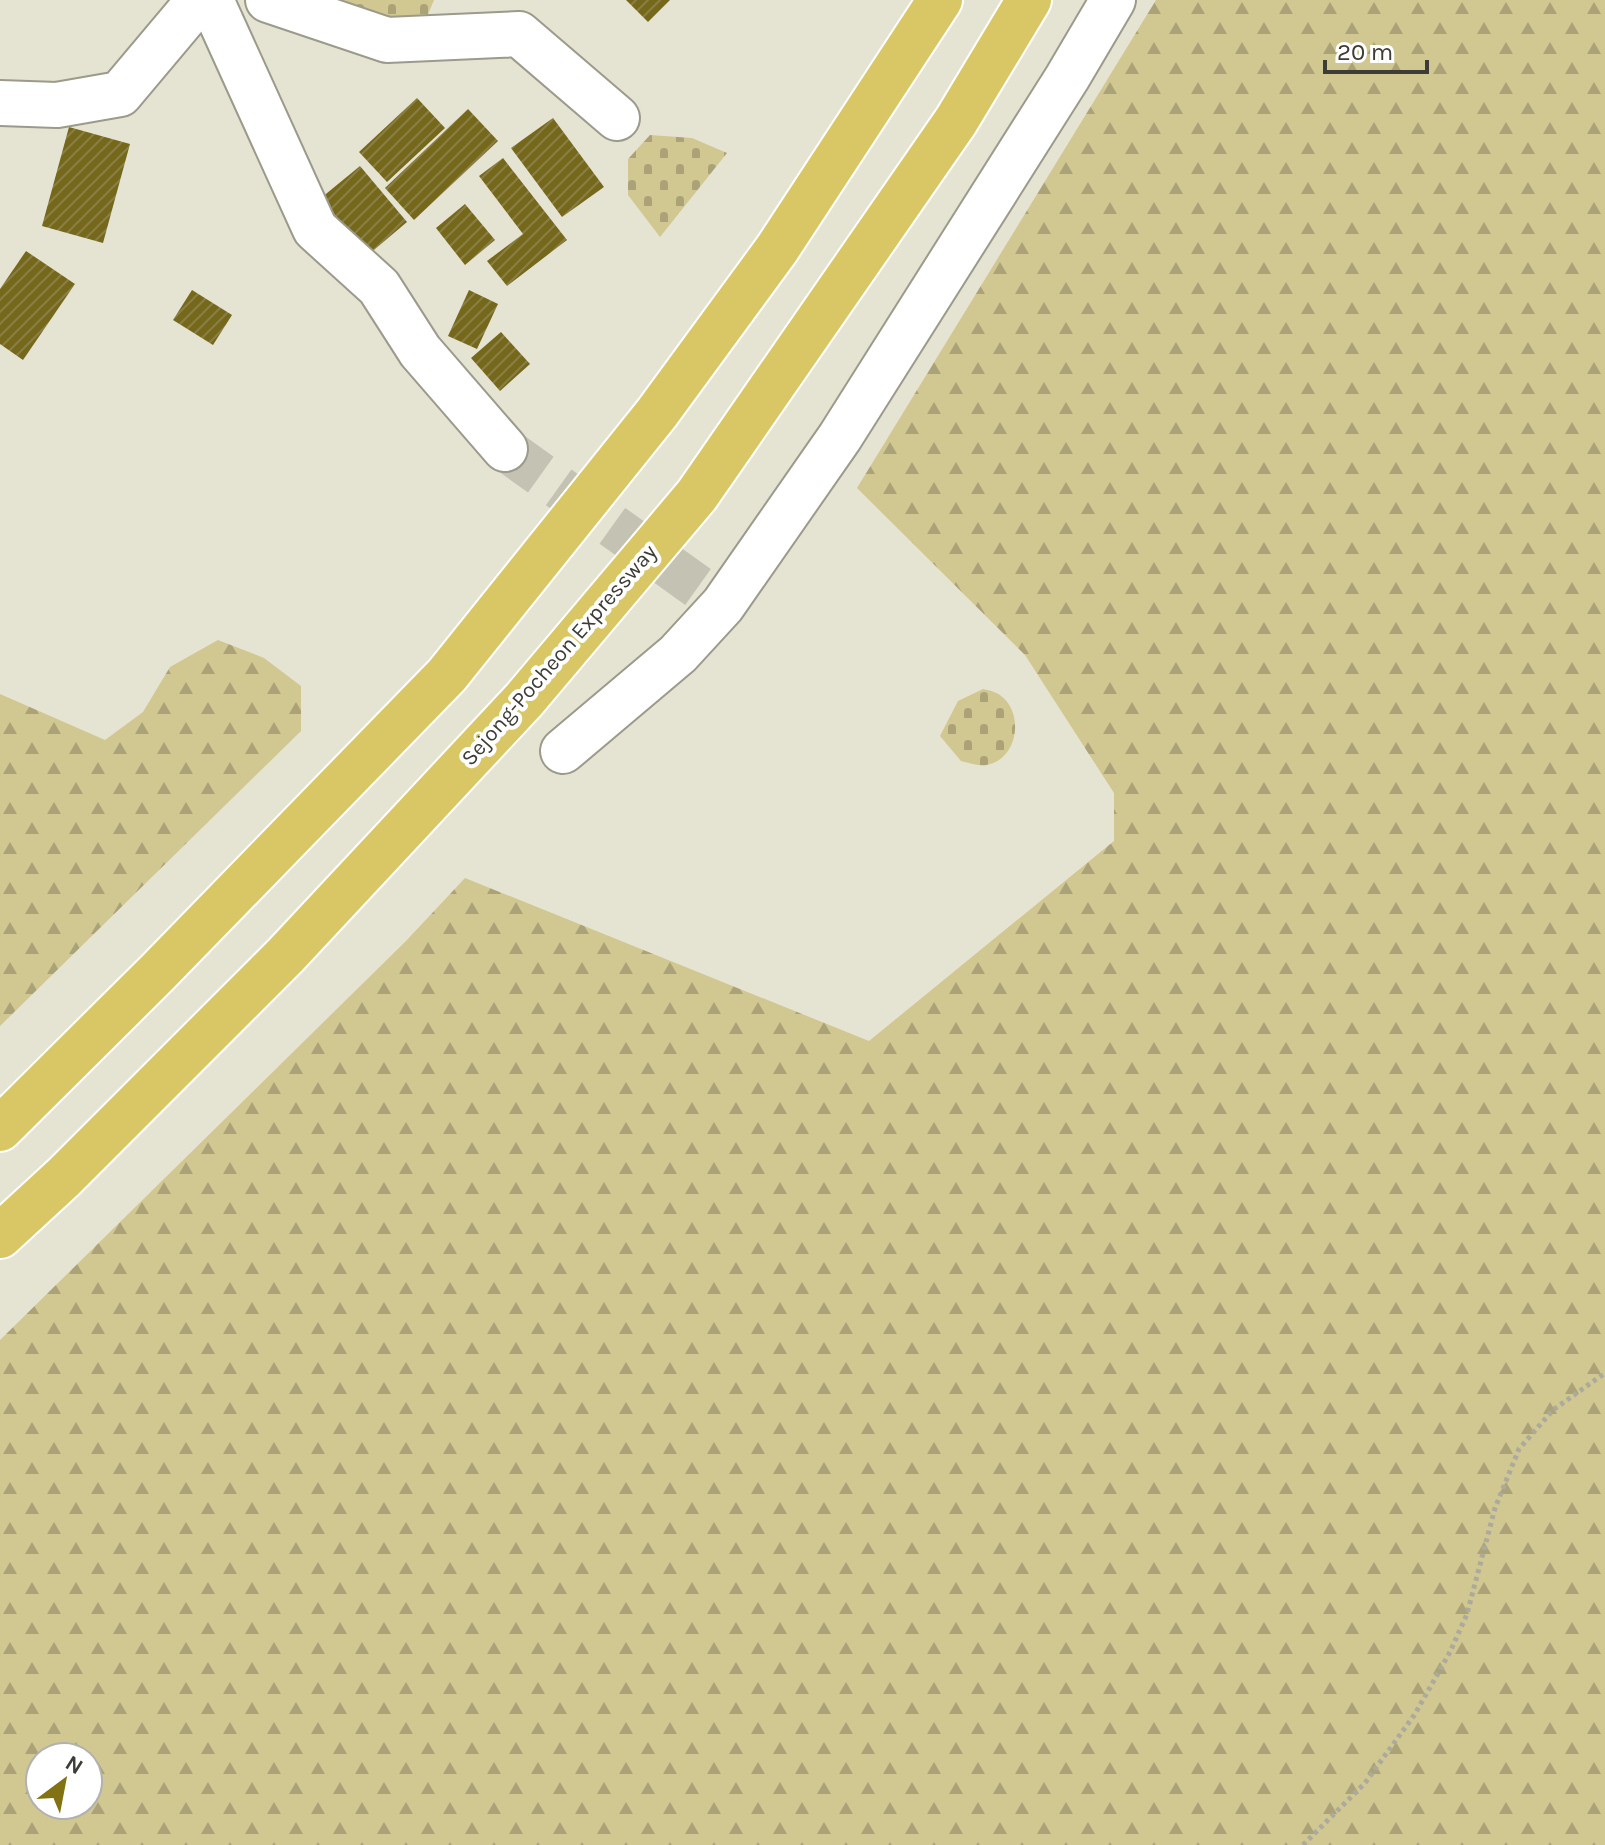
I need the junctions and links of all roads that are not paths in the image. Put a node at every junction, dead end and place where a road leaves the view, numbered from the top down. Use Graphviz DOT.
graph roads {
  1 [pos="199,0"];
  2 [pos="211,0"];
  3 [pos="268,0"];
  4 [pos="940,0"];
  5 [pos="1029,0"];
  6 [pos="1113,0"];
  7 [pos="0,103"];
  8 [pos="617,118"];
  9 [pos="505,449"];
  10 [pos="563,751"];
  11 [pos="0,1129"];
  12 [pos="0,1236"];
  1 -- 7 [label="lane"];
  2 -- 9 [label="lane"];
  3 -- 8 [label="lane"];
  4 -- 11 [label="highway"];
  5 -- 12 [label="highway, Sejong-Pocheon Expressway"];
  6 -- 10 [label="lane"];
}
